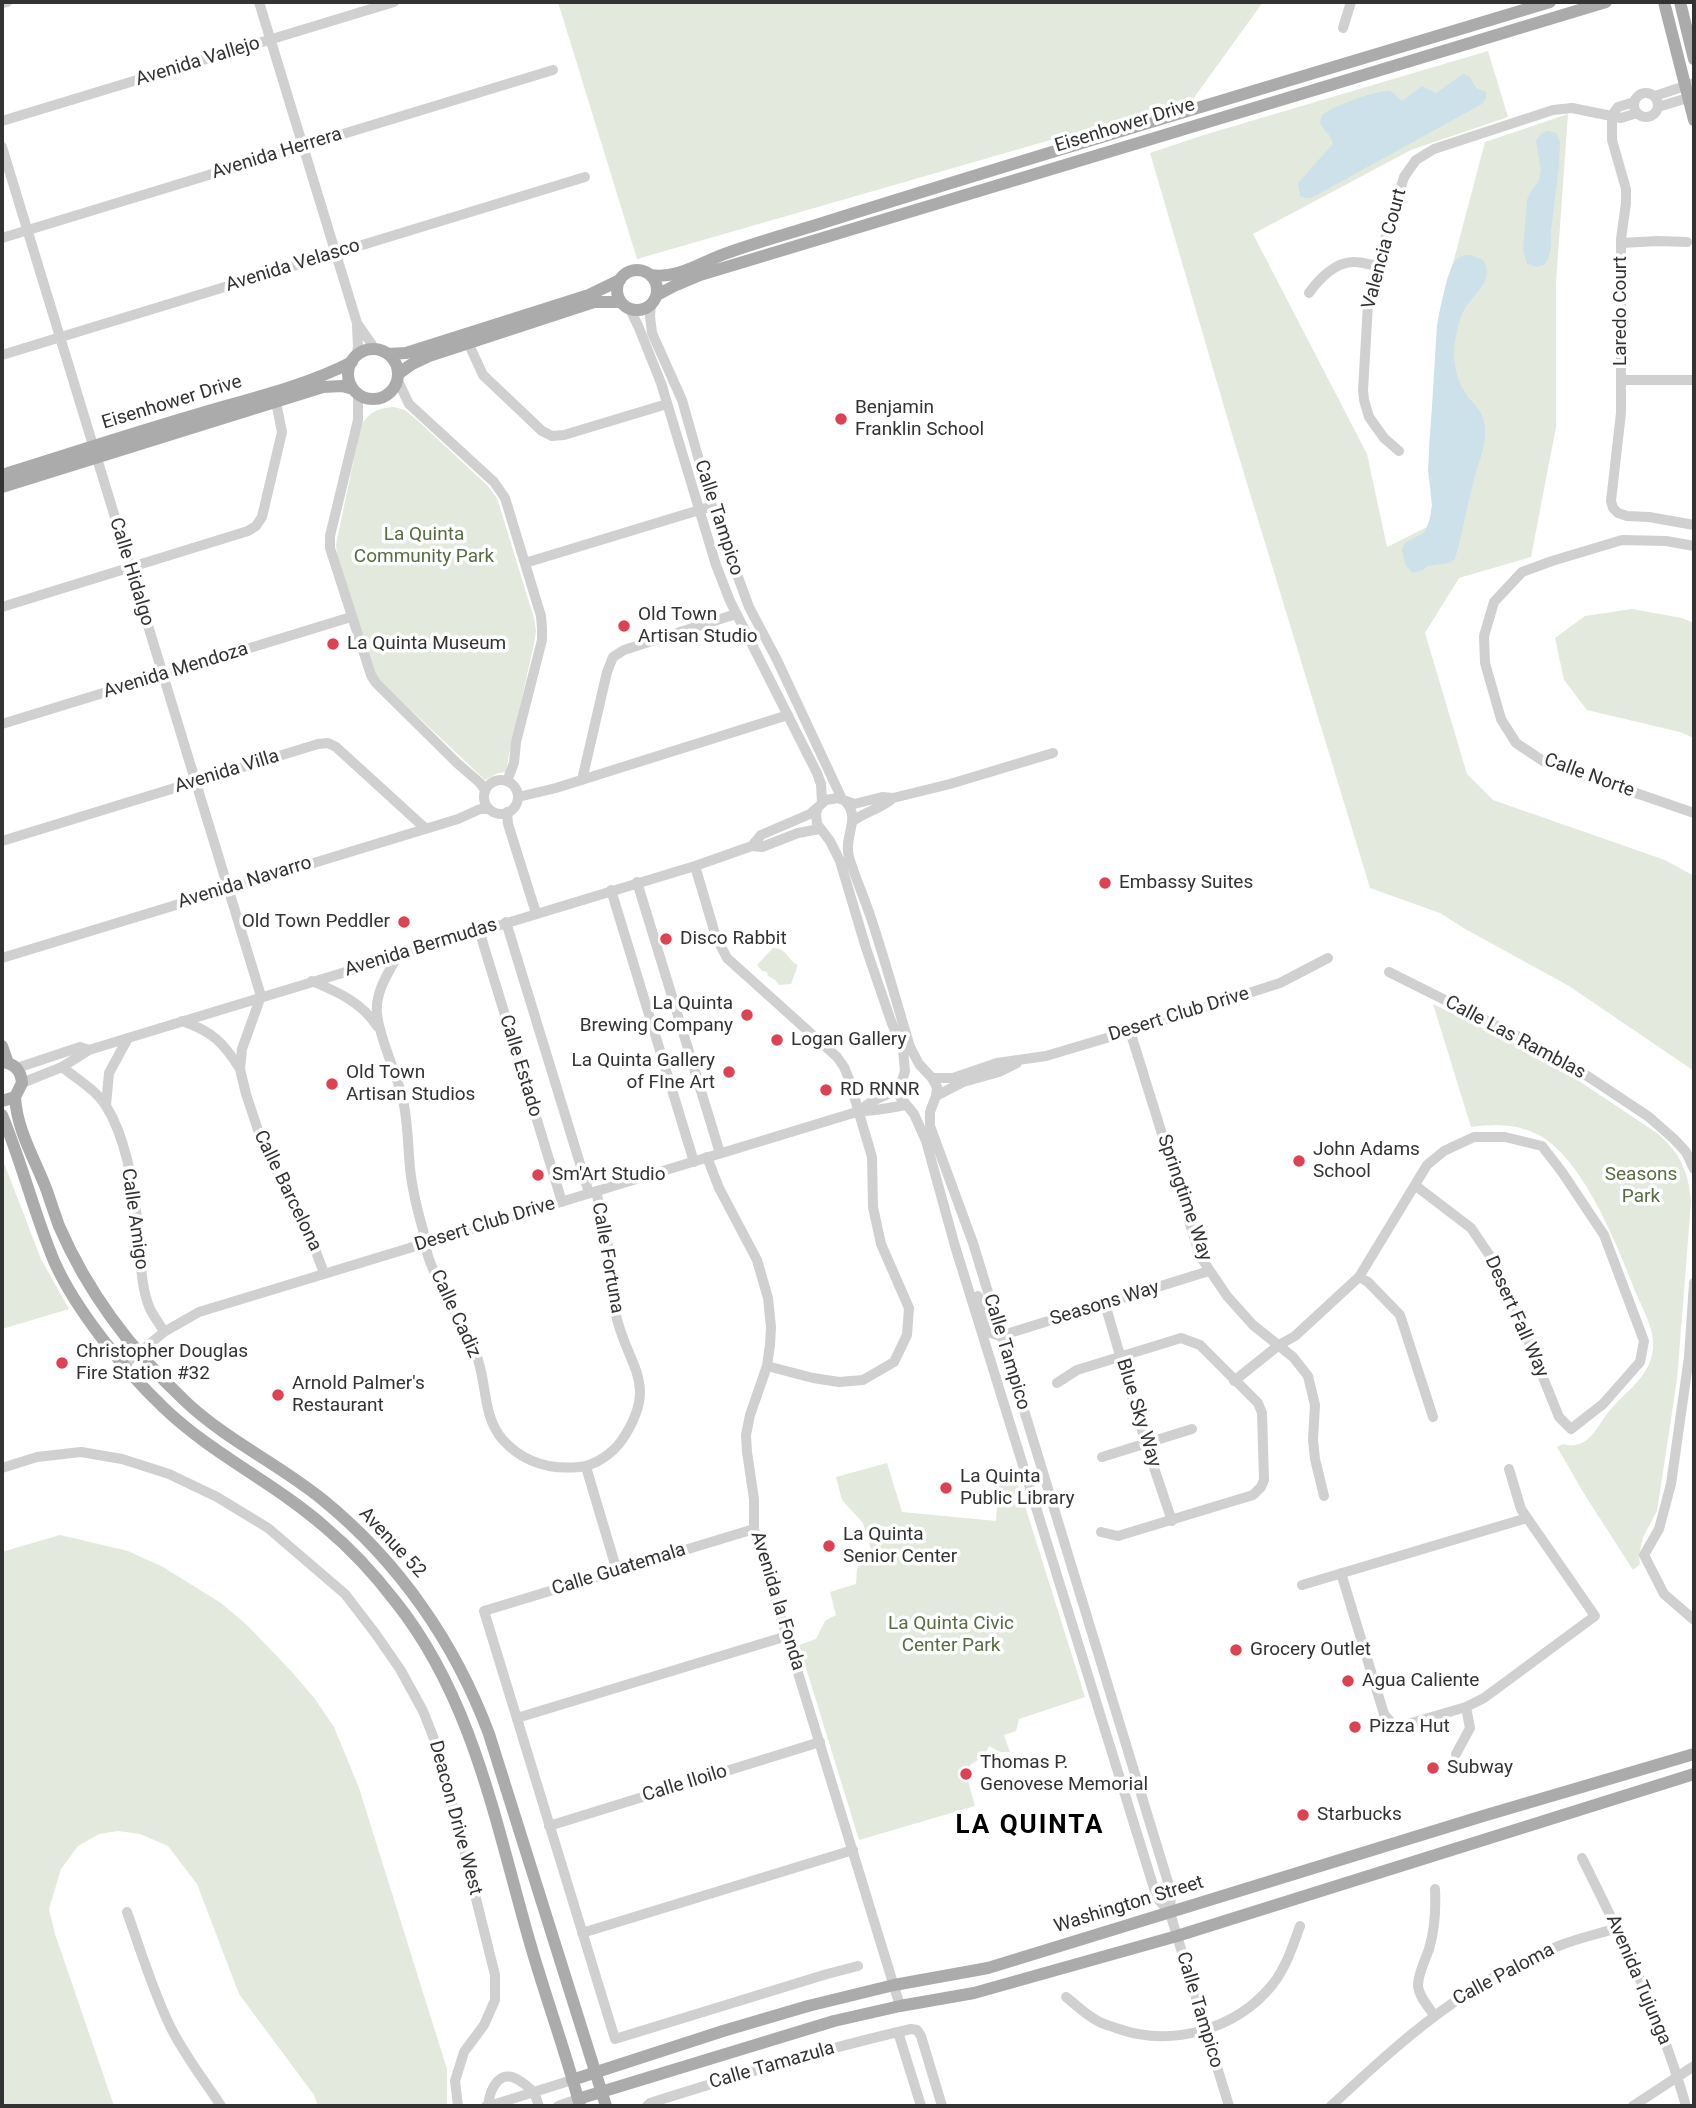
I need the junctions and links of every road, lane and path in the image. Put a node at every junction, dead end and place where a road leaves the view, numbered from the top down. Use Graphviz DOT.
graph roads {
  1 [pos="7,2"];
  2 [pos="259,2"];
  3 [pos="394,2"];
  4 [pos="1351,2"];
  5 [pos="1550,2"];
  6 [pos="1606,2"];
  7 [pos="1664,2"];
  8 [pos="1680,2"];
  9 [pos="2,4"];
  10 [pos="1343,28"];
  11 [pos="271,39"];
  12 [pos="1694,60"];
  13 [pos="553,70"];
  14 [pos="1690,91"];
  15 [pos="1655,96"];
  16 [pos="1658,107"];
  17 [pos="1635,108"];
  18 [pos="1612,115"];
  19 [pos="1694,120"];
  20 [pos="2,121"];
  21 [pos="303,146"];
  22 [pos="2,148"];
  23 [pos="1051,152"];
  24 [pos="585,177"];
  25 [pos="996,185"];
  26 [pos="27,230"];
  27 [pos="790,233"];
  28 [pos="2,238"];
  29 [pos="1687,242"];
  30 [pos="1621,243"];
  31 [pos="335,253"];
  32 [pos="775,253"];
  33 [pos="1377,266"];
  34 [pos="650,275"];
  35 [pos="620,280"];
  36 [pos="1309,293"];
  37 [pos="654,300"];
  38 [pos="625,305"];
  39 [pos="357,323"];
  40 [pos="60,337"];
  41 [pos="465,338"];
  42 [pos="375,349"];
  43 [pos="388,354"];
  44 [pos="2,355"];
  45 [pos="354,359"];
  46 [pos="398,377"];
  47 [pos="1621,380"];
  48 [pos="1694,380"];
  49 [pos="356,392"];
  50 [pos="276,402"];
  51 [pos="667,404"];
  52 [pos="1399,451"];
  53 [pos="95,453"];
  54 [pos="2,475"];
  55 [pos="2,487"];
  56 [pos="712,506"];
  57 [pos="700,510"];
  58 [pos="1694,525"];
  59 [pos="1694,547"];
  60 [pos="525,563"];
  61 [pos="130,566"];
  62 [pos="2,607"];
  63 [pos="736,614"];
  64 [pos="351,617"];
  65 [pos="163,675"];
  66 [pos="788,715"];
  67 [pos="2,724"];
  68 [pos="1053,753"];
  69 [pos="582,780"];
  70 [pos="507,781"];
  71 [pos="195,782"];
  72 [pos="485,790"];
  73 [pos="518,797"];
  74 [pos="893,798"];
  75 [pos="843,800"];
  76 [pos="820,805"];
  77 [pos="489,808"];
  78 [pos="507,812"];
  79 [pos="1694,813"];
  80 [pos="852,823"];
  81 [pos="426,829"];
  82 [pos="822,830"];
  83 [pos="2,841"];
  84 [pos="752,846"];
  85 [pos="695,866"];
  86 [pos="637,882"];
  87 [pos="228,887"];
  88 [pos="611,890"];
  89 [pos="537,913"];
  90 [pos="506,922"];
  91 [pos="479,930"];
  92 [pos="398,955"];
  93 [pos="2,958"];
  94 [pos="1328,958"];
  95 [pos="1389,972"];
  96 [pos="312,981"];
  97 [pos="261,996"];
  98 [pos="181,1021"];
  99 [pos="380,1030"];
  100 [pos="1129,1031"];
  101 [pos="128,1038"];
  102 [pos="2,1046"];
  103 [pos="89,1050"];
  104 [pos="1026,1059"];
  105 [pos="9,1064"];
  106 [pos="62,1068"];
  107 [pos="240,1069"];
  108 [pos="930,1077"];
  109 [pos="22,1083"];
  110 [pos="900,1085"];
  111 [pos="15,1097"];
  112 [pos="935,1099"];
  113 [pos="2,1101"];
  114 [pos="106,1105"];
  115 [pos="907,1106"];
  116 [pos="860,1111"];
  117 [pos="2,1115"];
  118 [pos="2,1137"];
  119 [pos="1690,1149"];
  120 [pos="720,1153"];
  121 [pos="707,1157"];
  122 [pos="694,1161"];
  123 [pos="1694,1169"];
  124 [pos="1416,1186"];
  125 [pos="27,1188"];
  126 [pos="592,1192"];
  127 [pos="562,1202"];
  128 [pos="425,1243"];
  129 [pos="955,1246"];
  130 [pos="1209,1271"];
  131 [pos="324,1273"];
  132 [pos="1359,1277"];
  133 [pos="1694,1283"];
  134 [pos="1105,1304"];
  135 [pos="164,1332"];
  136 [pos="1000,1336"];
  137 [pos="1279,1345"];
  138 [pos="139,1352"];
  139 [pos="1121,1356"];
  140 [pos="124,1365"];
  141 [pos="767,1366"];
  142 [pos="1234,1381"];
  143 [pos="1058,1383"];
  144 [pos="1433,1418"];
  145 [pos="1192,1429"];
  146 [pos="1146,1444"];
  147 [pos="1102,1457"];
  148 [pos="586,1466"];
  149 [pos="2,1468"];
  150 [pos="1509,1469"];
  151 [pos="1324,1496"];
  152 [pos="1527,1518"];
  153 [pos="1172,1521"];
  154 [pos="754,1529"];
  155 [pos="1101,1532"];
  156 [pos="617,1571"];
  157 [pos="1342,1573"];
  158 [pos="1302,1585"];
  159 [pos="1694,1620"];
  160 [pos="787,1636"];
  161 [pos="1466,1707"];
  162 [pos="517,1718"];
  163 [pos="820,1742"];
  164 [pos="1456,1754"];
  165 [pos="1694,1754"];
  166 [pos="1694,1774"];
  167 [pos="549,1826"];
  168 [pos="853,1850"];
  169 [pos="1582,1858"];
  170 [pos="1435,1889"];
  171 [pos="127,1912"];
  172 [pos="1170,1913"];
  173 [pos="1300,1926"];
  174 [pos="1617,1928"];
  175 [pos="582,1933"];
  176 [pos="1177,1936"];
  177 [pos="858,1966"];
  178 [pos="894,1985"];
  179 [pos="1066,1997"];
  180 [pos="900,2006"];
  181 [pos="1434,2015"];
  182 [pos="1205,2029"];
  183 [pos="898,2032"];
  184 [pos="1694,2066"];
  185 [pos="595,2074"];
  186 [pos="1678,2077"];
  187 [pos="572,2080"];
  188 [pos="602,2091"];
  189 [pos="534,2092"];
  190 [pos="579,2103"];
  191 [pos="221,2106"];
  192 [pos="458,2106"];
  193 [pos="487,2106"];
  194 [pos="538,2106"];
  195 [pos="558,2106"];
  196 [pos="606,2106"];
  197 [pos="648,2106"];
  198 [pos="921,2106"];
  199 [pos="942,2106"];
  200 [pos="1229,2106"];
  201 [pos="1331,2106"];
  202 [pos="1633,2106"];
  203 [pos="1686,2106"];
  1 -- 9 [label="street"];
  2 -- 11 [label="street"];
  3 -- 11 [label="street, Avenida Vallejo"];
  4 -- 10 [label="street"];
  5 -- 23 [label="main road, Eisenhower Drive"];
  6 -- 25 [label="main road, Eisenhower Drive"];
  7 -- 14 [label="main road"];
  8 -- 12 [label="main road"];
  11 -- 20 [label="street, Avenida Vallejo"];
  11 -- 21 [label="street"];
  13 -- 21 [label="street, Avenida Herrera"];
  14 -- 15 [label="street"];
  14 -- 16 [label="street"];
  14 -- 19 [label="main road"];
  15 -- 16 [label="street"];
  15 -- 17 [label="street"];
  16 -- 17 [label="street"];
  17 -- 18 [label="street"];
  18 -- 30 [label="street, Laredo Court"];
  18 -- 33 [label="street, Valencia Court"];
  21 -- 26 [label="street, Avenida Herrera"];
  21 -- 31 [label="street"];
  22 -- 26 [label="street, Calle Hidalgo"];
  23 -- 25 [label="main road"];
  23 -- 27 [label="main road, Eisenhower Drive"];
  24 -- 31 [label="street, Avenida Velasco"];
  25 -- 32 [label="main road, Eisenhower Drive"];
  26 -- 28 [label="street, Avenida Herrera"];
  26 -- 40 [label="street, Calle Hidalgo"];
  27 -- 32 [label="main road"];
  27 -- 34 [label="main road, Eisenhower Drive"];
  29 -- 30 [label="street"];
  30 -- 47 [label="street, Laredo Court"];
  31 -- 39 [label="street"];
  31 -- 40 [label="street, Avenida Velasco"];
  32 -- 37 [label="main road, Eisenhower Drive"];
  33 -- 36 [label="street"];
  33 -- 52 [label="street, Valencia Court"];
  34 -- 35 [label="main road, Eisenhower Drive"];
  34 -- 37 [label="main road"];
  35 -- 38 [label="main road"];
  35 -- 41 [label="main road, Eisenhower Drive"];
  37 -- 38 [label="main road, Eisenhower Drive"];
  37 -- 56 [label="street, Calle Tampico"];
  38 -- 41 [label="main road, Eisenhower Drive"];
  38 -- 51 [label="street, Calle Tampico"];
  39 -- 42 [label="street"];
  39 -- 45 [label="street"];
  40 -- 44 [label="street, Avenida Velasco"];
  40 -- 53 [label="street, Calle Hidalgo"];
  41 -- 43 [label="main road, Eisenhower Drive"];
  41 -- 46 [label="main road, Eisenhower Drive"];
  41 -- 51 [label="street"];
  42 -- 43 [label="main road"];
  42 -- 45 [label="main road, Eisenhower Drive"];
  43 -- 46 [label="main road"];
  45 -- 49 [label="main road"];
  45 -- 53 [label="main road, Eisenhower Drive"];
  46 -- 49 [label="main road, Eisenhower Drive"];
  46 -- 60 [label="street"];
  47 -- 48 [label="street"];
  47 -- 58 [label="street, Laredo Court"];
  49 -- 50 [label="main road, Eisenhower Drive"];
  49 -- 64 [label="street"];
  50 -- 53 [label="main road, Eisenhower Drive"];
  50 -- 61 [label="street"];
  51 -- 57 [label="street, Calle Tampico"];
  53 -- 54 [label="main road, Eisenhower Drive"];
  53 -- 55 [label="main road, Eisenhower Drive"];
  53 -- 61 [label="street, Calle Hidalgo"];
  56 -- 57 [label="street"];
  56 -- 75 [label="street, Calle Tampico"];
  57 -- 60 [label="street"];
  57 -- 63 [label="street, Calle Tampico"];
  59 -- 79 [label="street, Calle Norte"];
  60 -- 70 [label="street"];
  61 -- 62 [label="street"];
  61 -- 65 [label="street, Calle Hidalgo"];
  63 -- 66 [label="street, Calle Tampico"];
  63 -- 69 [label="street"];
  64 -- 65 [label="street, Avenida Mendoza"];
  64 -- 72 [label="street"];
  65 -- 67 [label="street, Avenida Mendoza"];
  65 -- 71 [label="street, Calle Hidalgo"];
  66 -- 69 [label="street"];
  66 -- 76 [label="street, Calle Tampico"];
  68 -- 74 [label="street, Avenida Bermudas"];
  69 -- 73 [label="street"];
  70 -- 72 [label="street"];
  70 -- 73 [label="street"];
  71 -- 81 [label="street, Avenida Villa"];
  71 -- 83 [label="street, Avenida Villa"];
  71 -- 87 [label="street, Calle Hidalgo"];
  72 -- 77 [label="street"];
  73 -- 78 [label="street"];
  74 -- 75 [label="street, Avenida Bermudas"];
  74 -- 80 [label="street, Avenida Bermudas"];
  75 -- 76 [label="street, Avenida Bermudas"];
  75 -- 80 [label="street, Calle Tampico"];
  76 -- 82 [label="street, Calle Tampico"];
  76 -- 84 [label="street, Avenida Bermudas"];
  77 -- 78 [label="street"];
  77 -- 81 [label="street, Avenida Navarro"];
  78 -- 89 [label="street"];
  80 -- 82 [label="street, Avenida Bermudas"];
  80 -- 108 [label="street, Calle Tampico"];
  81 -- 87 [label="street, Avenida Navarro"];
  82 -- 84 [label="street, Avenida Bermudas"];
  82 -- 110 [label="street, Calle Tampico"];
  84 -- 85 [label="street, Avenida Bermudas"];
  85 -- 86 [label="street, Avenida Bermudas"];
  85 -- 116 [label="street"];
  86 -- 88 [label="street, Avenida Bermudas"];
  86 -- 120 [label="street"];
  87 -- 93 [label="street, Avenida Navarro"];
  87 -- 97 [label="street, Calle Hidalgo"];
  88 -- 89 [label="street, Avenida Bermudas"];
  88 -- 122 [label="street"];
  89 -- 90 [label="street, Avenida Bermudas"];
  90 -- 91 [label="street, Avenida Bermudas"];
  90 -- 126 [label="street, Calle Estado"];
  91 -- 92 [label="street, Avenida Bermudas"];
  91 -- 127 [label="street, Calle Estado"];
  92 -- 96 [label="street, Avenida Bermudas"];
  92 -- 99 [label="street, Calle Cadiz"];
  94 -- 100 [label="street, Desert Club Drive"];
  95 -- 119 [label="street, Calle Las Ramblas"];
  96 -- 97 [label="street, Avenida Bermudas"];
  96 -- 99 [label="street, Calle Cadiz"];
  97 -- 98 [label="street, Avenida Bermudas"];
  97 -- 107 [label="street, Calle Barcelona"];
  98 -- 101 [label="street, Avenida Bermudas"];
  98 -- 107 [label="street, Calle Barcelona"];
  99 -- 128 [label="street, Calle Cadiz"];
  100 -- 104 [label="street, Desert Club Drive"];
  100 -- 130 [label="street, Springtime Way"];
  101 -- 103 [label="street, Avenida Bermudas"];
  101 -- 114 [label="street, Calle Amigo"];
  102 -- 105 [label="main road"];
  103 -- 105 [label="street, Avenida Bermudas"];
  103 -- 106 [label="street, Avenida Bermudas"];
  104 -- 108 [label="street, Desert Club Drive"];
  104 -- 112 [label="street, Desert Club Drive"];
  105 -- 109 [label="main road"];
  106 -- 109 [label="street, Avenida Bermudas"];
  106 -- 114 [label="street, Calle Amigo"];
  107 -- 131 [label="street, Calle Barcelona"];
  108 -- 110 [label="street, Desert Club Drive"];
  108 -- 112 [label="street, Calle Tampico"];
  109 -- 111 [label="main road"];
  110 -- 115 [label="street, Calle Tampico"];
  110 -- 116 [label="street, Desert Club Drive"];
  111 -- 113 [label="main road"];
  111 -- 138 [label="main road, Avenue 52"];
  112 -- 115 [label="street, Desert Club Drive"];
  112 -- 136 [label="street, Calle Tampico"];
  114 -- 135 [label="street, Calle Amigo"];
  115 -- 116 [label="street, Desert Club Drive"];
  115 -- 129 [label="street, Calle Tampico"];
  116 -- 120 [label="street, Desert Club Drive"];
  116 -- 141 [label="street"];
  117 -- 125 [label="main road, Avenue 52"];
  118 -- 125 [label="main road"];
  119 -- 123 [label="street, Calle Las Ramblas"];
  120 -- 121 [label="street, Desert Club Drive"];
  121 -- 122 [label="street, Desert Club Drive"];
  121 -- 141 [label="street, Avenida la Fonda"];
  122 -- 126 [label="street, Desert Club Drive"];
  124 -- 124 [label="street, Desert Fall Way"];
  124 -- 132 [label="street"];
  125 -- 140 [label="main road, Avenue 52"];
  126 -- 127 [label="street, Desert Club Drive"];
  126 -- 148 [label="street, Calle Fortuna"];
  127 -- 128 [label="street, Desert Club Drive"];
  128 -- 131 [label="street, Desert Club Drive"];
  128 -- 148 [label="street, Calle Cadiz"];
  129 -- 136 [label="street"];
  129 -- 172 [label="street, Calle Tampico"];
  130 -- 134 [label="street, Seasons Way"];
  130 -- 137 [label="street, Springtime Way"];
  131 -- 135 [label="street, Desert Club Drive"];
  132 -- 137 [label="street"];
  132 -- 144 [label="street"];
  133 -- 159 [label="street"];
  134 -- 136 [label="street, Seasons Way"];
  134 -- 139 [label="street, Blue Sky Way"];
  135 -- 138 [label="street, Desert Club Drive"];
  136 -- 172 [label="street, Calle Tampico"];
  137 -- 142 [label="street"];
  137 -- 151 [label="street, Springtime Way"];
  138 -- 140 [label="street, Desert Club Drive"];
  138 -- 185 [label="main road, Avenue 52"];
  139 -- 142 [label="street"];
  139 -- 143 [label="street"];
  139 -- 146 [label="street, Blue Sky Way"];
  140 -- 187 [label="main road, Avenue 52"];
  141 -- 154 [label="street, Avenida la Fonda"];
  142 -- 153 [label="street"];
  145 -- 146 [label="street"];
  146 -- 147 [label="street"];
  146 -- 153 [label="street, Blue Sky Way"];
  148 -- 156 [label="street"];
  149 -- 192 [label="street, Deacon Drive West"];
  150 -- 152 [label="street"];
  152 -- 157 [label="street"];
  152 -- 161 [label="street"];
  153 -- 155 [label="street"];
  154 -- 156 [label="street, Calle Guatemala"];
  154 -- 160 [label="street, Avenida la Fonda"];
  156 -- 162 [label="street, Calle Guatemala"];
  157 -- 158 [label="street"];
  157 -- 161 [label="street"];
  160 -- 162 [label="street"];
  160 -- 163 [label="street, Avenida la Fonda"];
  161 -- 164 [label="street"];
  162 -- 167 [label="street"];
  163 -- 167 [label="street, Calle Iloilo"];
  163 -- 168 [label="street, Avenida la Fonda"];
  165 -- 172 [label="main road, Washington Street"];
  166 -- 176 [label="main road"];
  167 -- 175 [label="street"];
  168 -- 175 [label="street"];
  168 -- 178 [label="street, Avenida la Fonda"];
  169 -- 174 [label="street, Avenida Tujunga"];
  170 -- 181 [label="street, Calle Paloma"];
  171 -- 191 [label="street"];
  172 -- 176 [label="street, Calle Tampico"];
  172 -- 178 [label="main road, Washington Street"];
  173 -- 182 [label="street"];
  174 -- 181 [label="street, Calle Paloma"];
  174 -- 186 [label="street, Avenida Tujunga"];
  175 -- 177 [label="street"];
  176 -- 180 [label="main road"];
  176 -- 182 [label="street, Calle Tampico"];
  178 -- 180 [label="street, Avenida la Fonda"];
  178 -- 185 [label="main road, Washington Street"];
  179 -- 182 [label="street"];
  180 -- 188 [label="main road"];
  181 -- 201 [label="street, Calle Paloma"];
  182 -- 200 [label="street, Calle Tampico"];
  183 -- 197 [label="street, Calle Tamazula"];
  183 -- 198 [label="street"];
  183 -- 199 [label="street"];
  184 -- 186 [label="street"];
  185 -- 187 [label="main road, Washington Street"];
  185 -- 188 [label="main road, Avenue 52"];
  186 -- 202 [label="street"];
  186 -- 203 [label="street, Avenida Tujunga"];
  187 -- 189 [label="street"];
  187 -- 190 [label="main road, Avenue 52"];
  188 -- 190 [label="main road"];
  188 -- 196 [label="main road, Avenue 52"];
  189 -- 193 [label="street"];
  189 -- 193 [label="street"];
  189 -- 194 [label="street"];
  190 -- 195 [label="street"];
}
